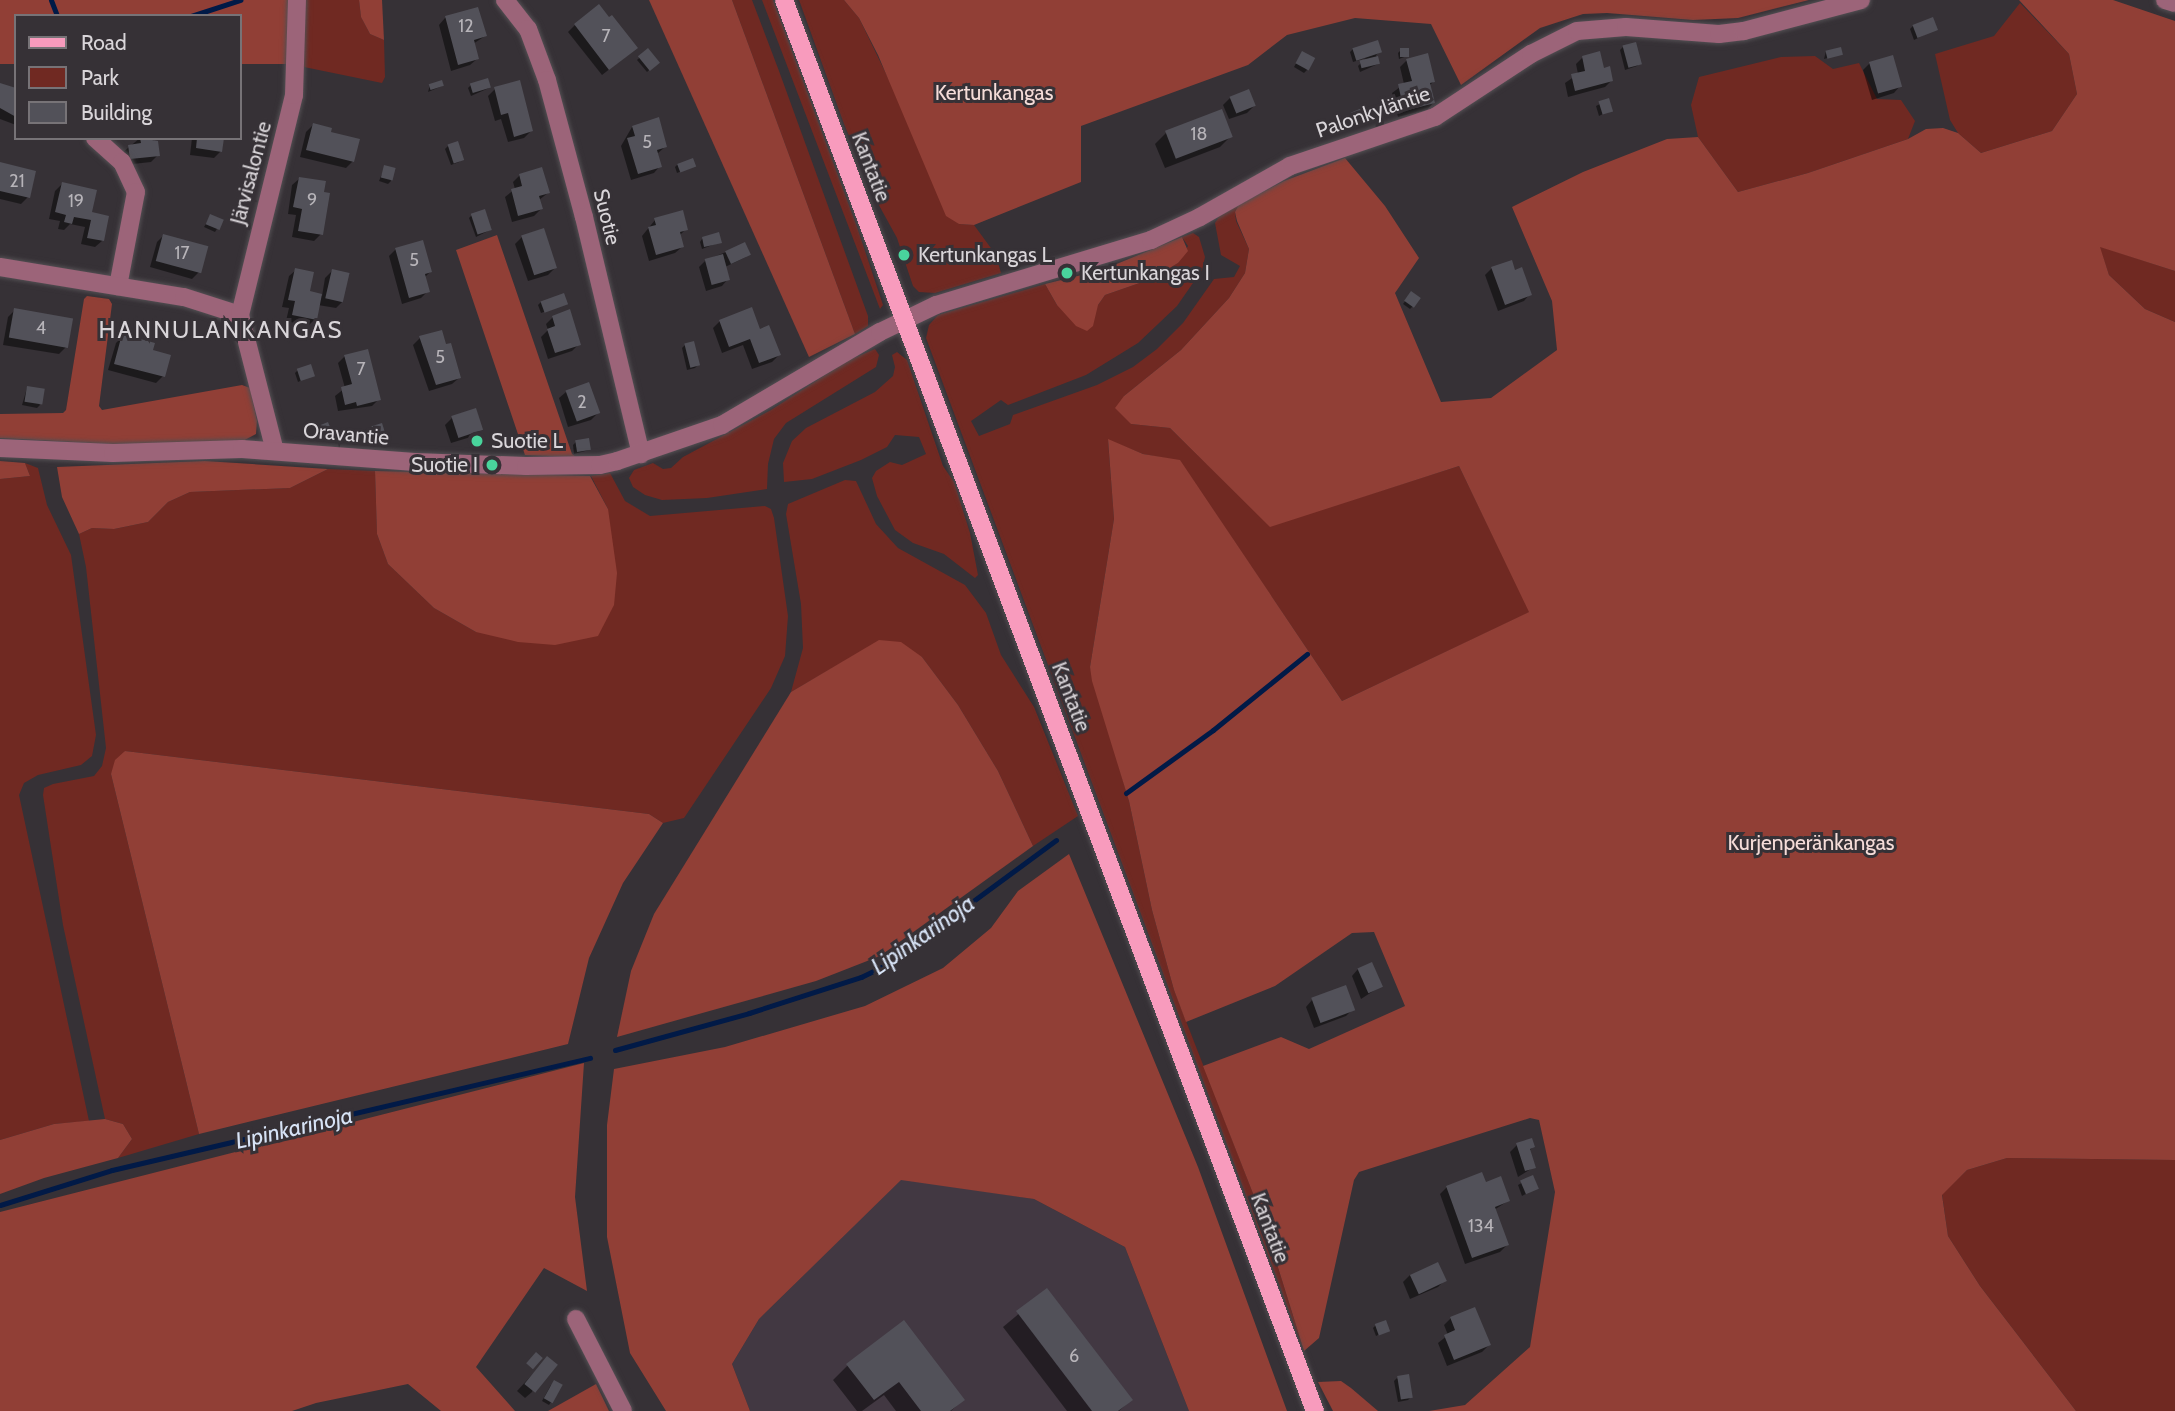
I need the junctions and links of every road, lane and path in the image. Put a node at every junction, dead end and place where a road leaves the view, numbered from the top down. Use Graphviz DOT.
graph roads {
  1 [pos="297,0"];
  2 [pos="505,0"];
  3 [pos="784,0"];
  4 [pos="1861,0"];
  5 [pos="2165,0"];
  6 [pos="2175,3"];
  7 [pos="97,140"];
  8 [pos="0,267"];
  9 [pos="118,286"];
  10 [pos="240,315"];
  11 [pos="905,319"];
  12 [pos="0,448"];
  13 [pos="275,451"];
  14 [pos="641,454"];
  15 [pos="576,1319"];
  16 [pos="623,1411"];
  17 [pos="1315,1411"];
  1 -- 10 [label="street, Järvisalontie"];
  2 -- 14 [label="street, Suotie"];
  3 -- 11 [label="main road, Kantatie"];
  4 -- 11 [label="street, Palonkyläntie"];
  5 -- 6 [label="street"];
  7 -- 9 [label="street"];
  8 -- 9 [label="street"];
  9 -- 10 [label="street"];
  10 -- 13 [label="street, Järvisalontie"];
  11 -- 14 [label="street, Oravantie"];
  11 -- 17 [label="main road, Kantatie"];
  12 -- 13 [label="street, Oravantie"];
  13 -- 14 [label="street, Oravantie"];
  15 -- 16 [label="street"];
}
